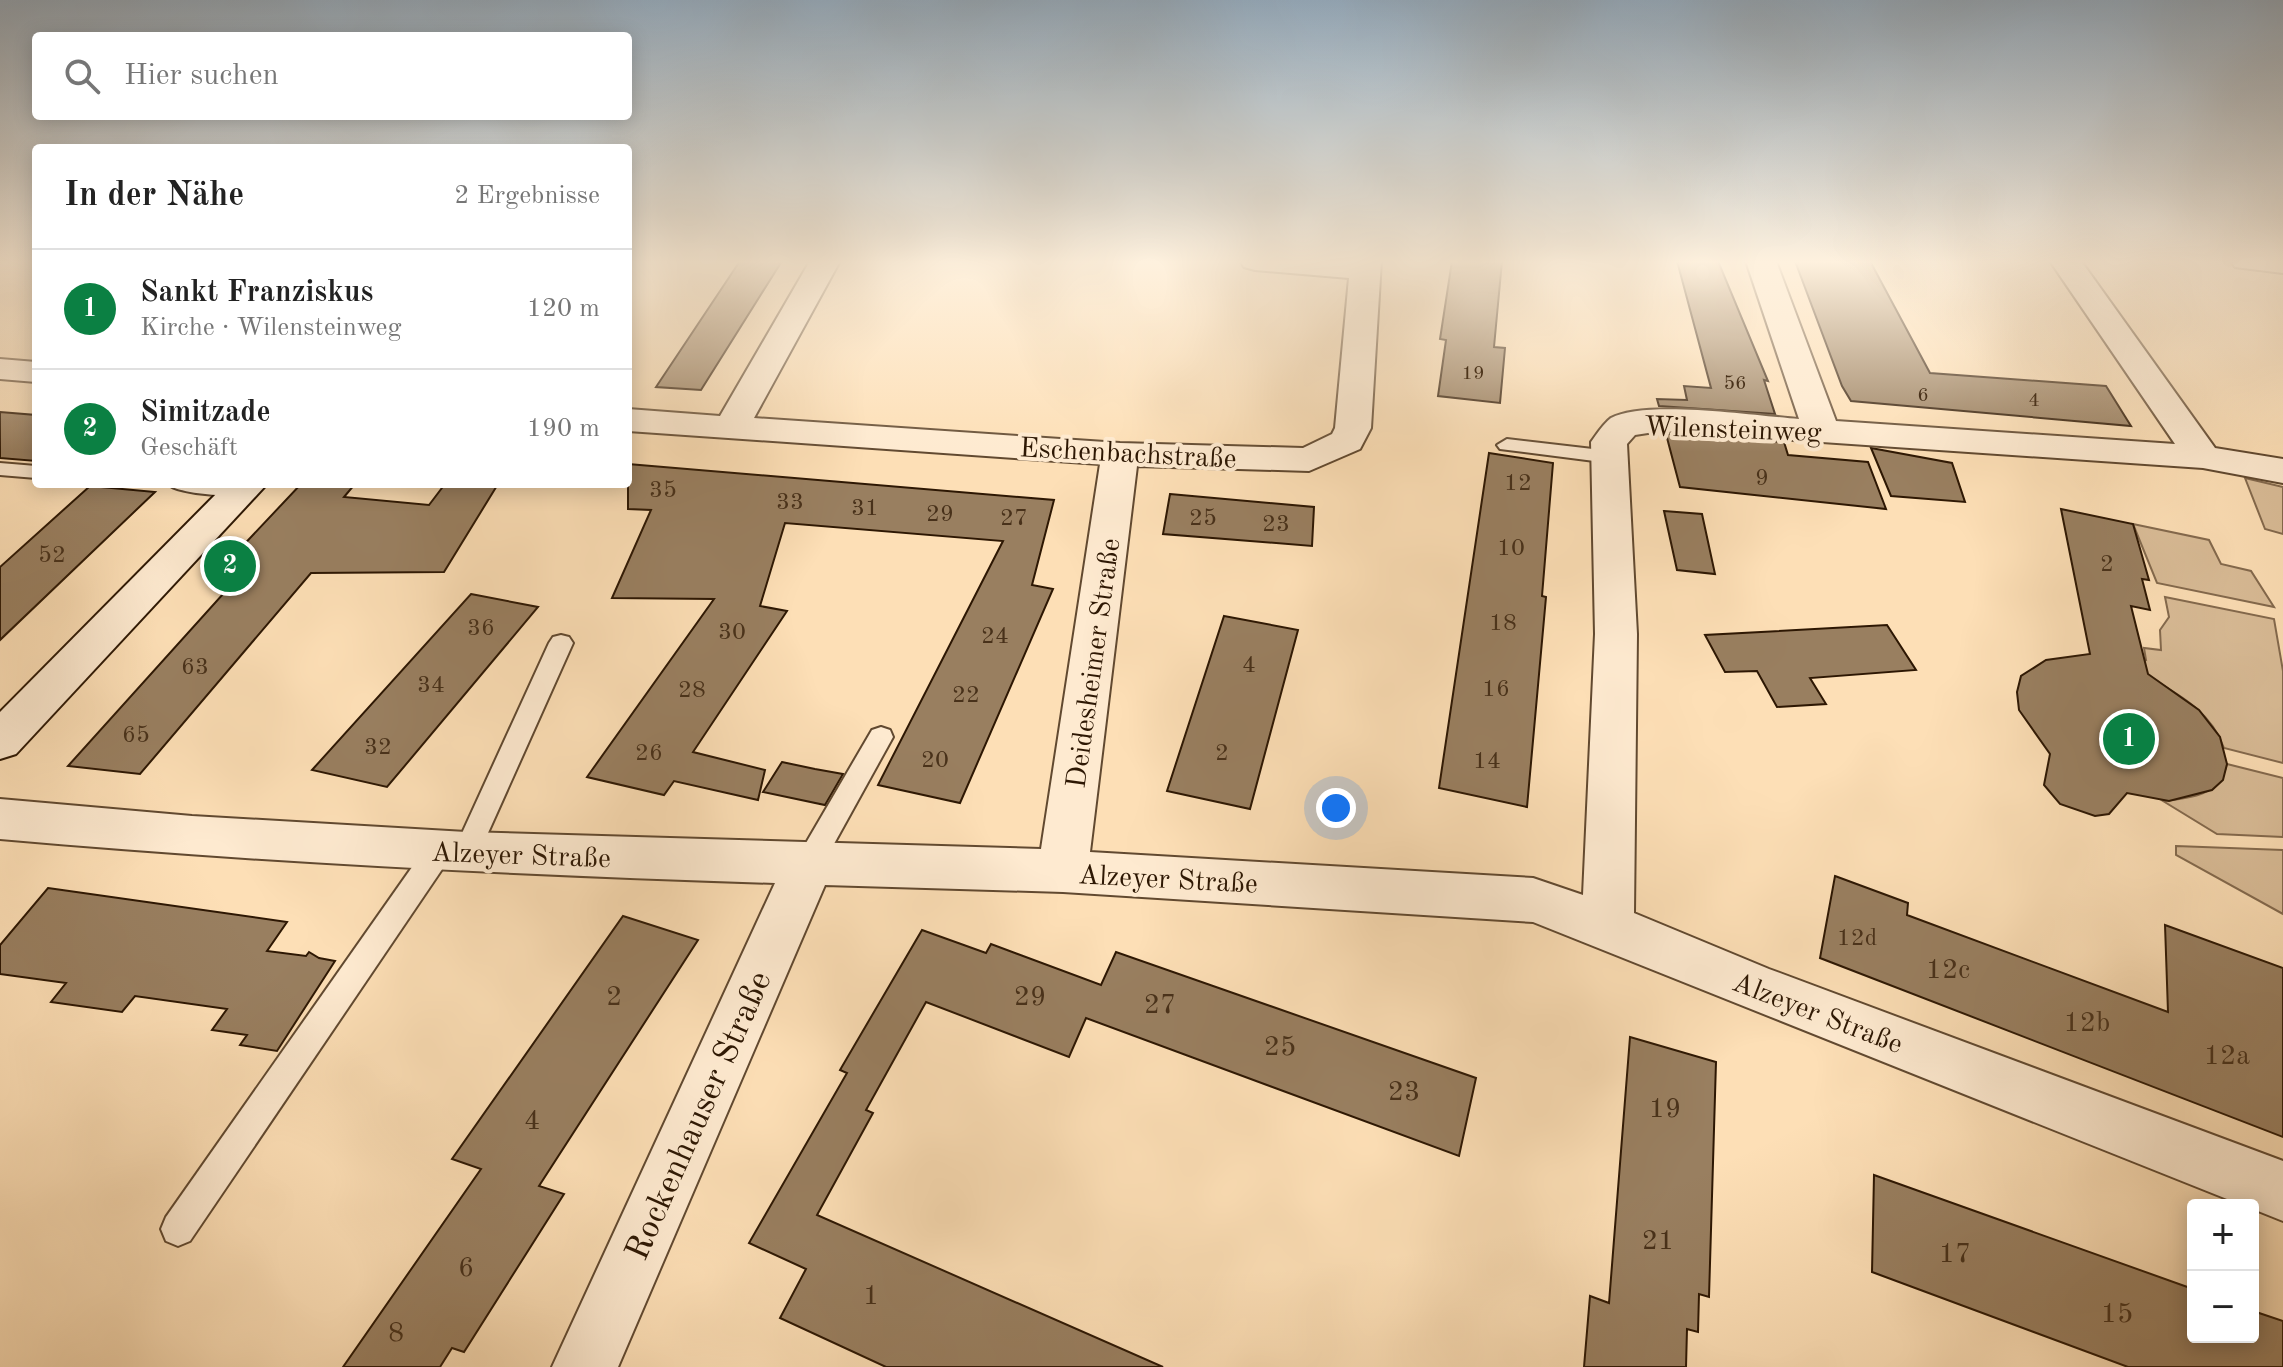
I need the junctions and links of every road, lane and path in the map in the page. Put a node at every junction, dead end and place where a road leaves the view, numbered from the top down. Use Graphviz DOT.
graph roads {
  1 [pos="789,325"];
  2 [pos="1361,325"];
  3 [pos="1784,325"];
  4 [pos="2110,325"];
  5 [pos="0,369"];
  6 [pos="32,372"];
  7 [pos="632,420"];
  8 [pos="731,428"];
  9 [pos="1821,430"];
  10 [pos="1507,445"];
  11 [pos="1120,454"];
  12 [pos="1610,457"];
  13 [pos="2203,457"];
  14 [pos="0,469"];
  15 [pos="2283,471"];
  16 [pos="32,472"];
  17 [pos="244,488"];
  18 [pos="561,643"];
  19 [pos="881,737"];
  20 [pos="0,741"];
  21 [pos="0,819"];
  22 [pos="452,852"];
  23 [pos="809,863"];
  24 [pos="1063,871"];
  25 [pos="1608,926"];
  26 [pos="2283,1191"];
  27 [pos="178,1229"];
  28 [pos="585,1367"];
  1 -- 8 [label="street"];
  2 -- 11 [label="street, Eschenbachstraße"];
  3 -- 9 [label="street"];
  4 -- 13 [label="street"];
  5 -- 6 [label="street"];
  7 -- 8 [label="street, Eschenbachstraße"];
  8 -- 11 [label="street, Eschenbachstraße"];
  9 -- 12 [label="street, Wilensteinweg"];
  9 -- 13 [label="street, Wilensteinweg"];
  10 -- 12 [label="lane"];
  11 -- 24 [label="street, Deidesheimer Straße"];
  12 -- 25 [label="street, Wilensteinweg"];
  13 -- 15 [label="street, Wilensteinweg"];
  14 -- 16 [label="lane"];
  17 -- 20 [label="street"];
  18 -- 22 [label="lane"];
  19 -- 23 [label="lane"];
  21 -- 22 [label="street, Alzeyer Straße"];
  22 -- 23 [label="street, Alzeyer Straße"];
  22 -- 27 [label="lane"];
  23 -- 24 [label="street, Alzeyer Straße"];
  23 -- 28 [label="street, Rockenhauser Straße"];
  24 -- 25 [label="street, Alzeyer Straße"];
  25 -- 26 [label="street, Alzeyer Straße"];
}
